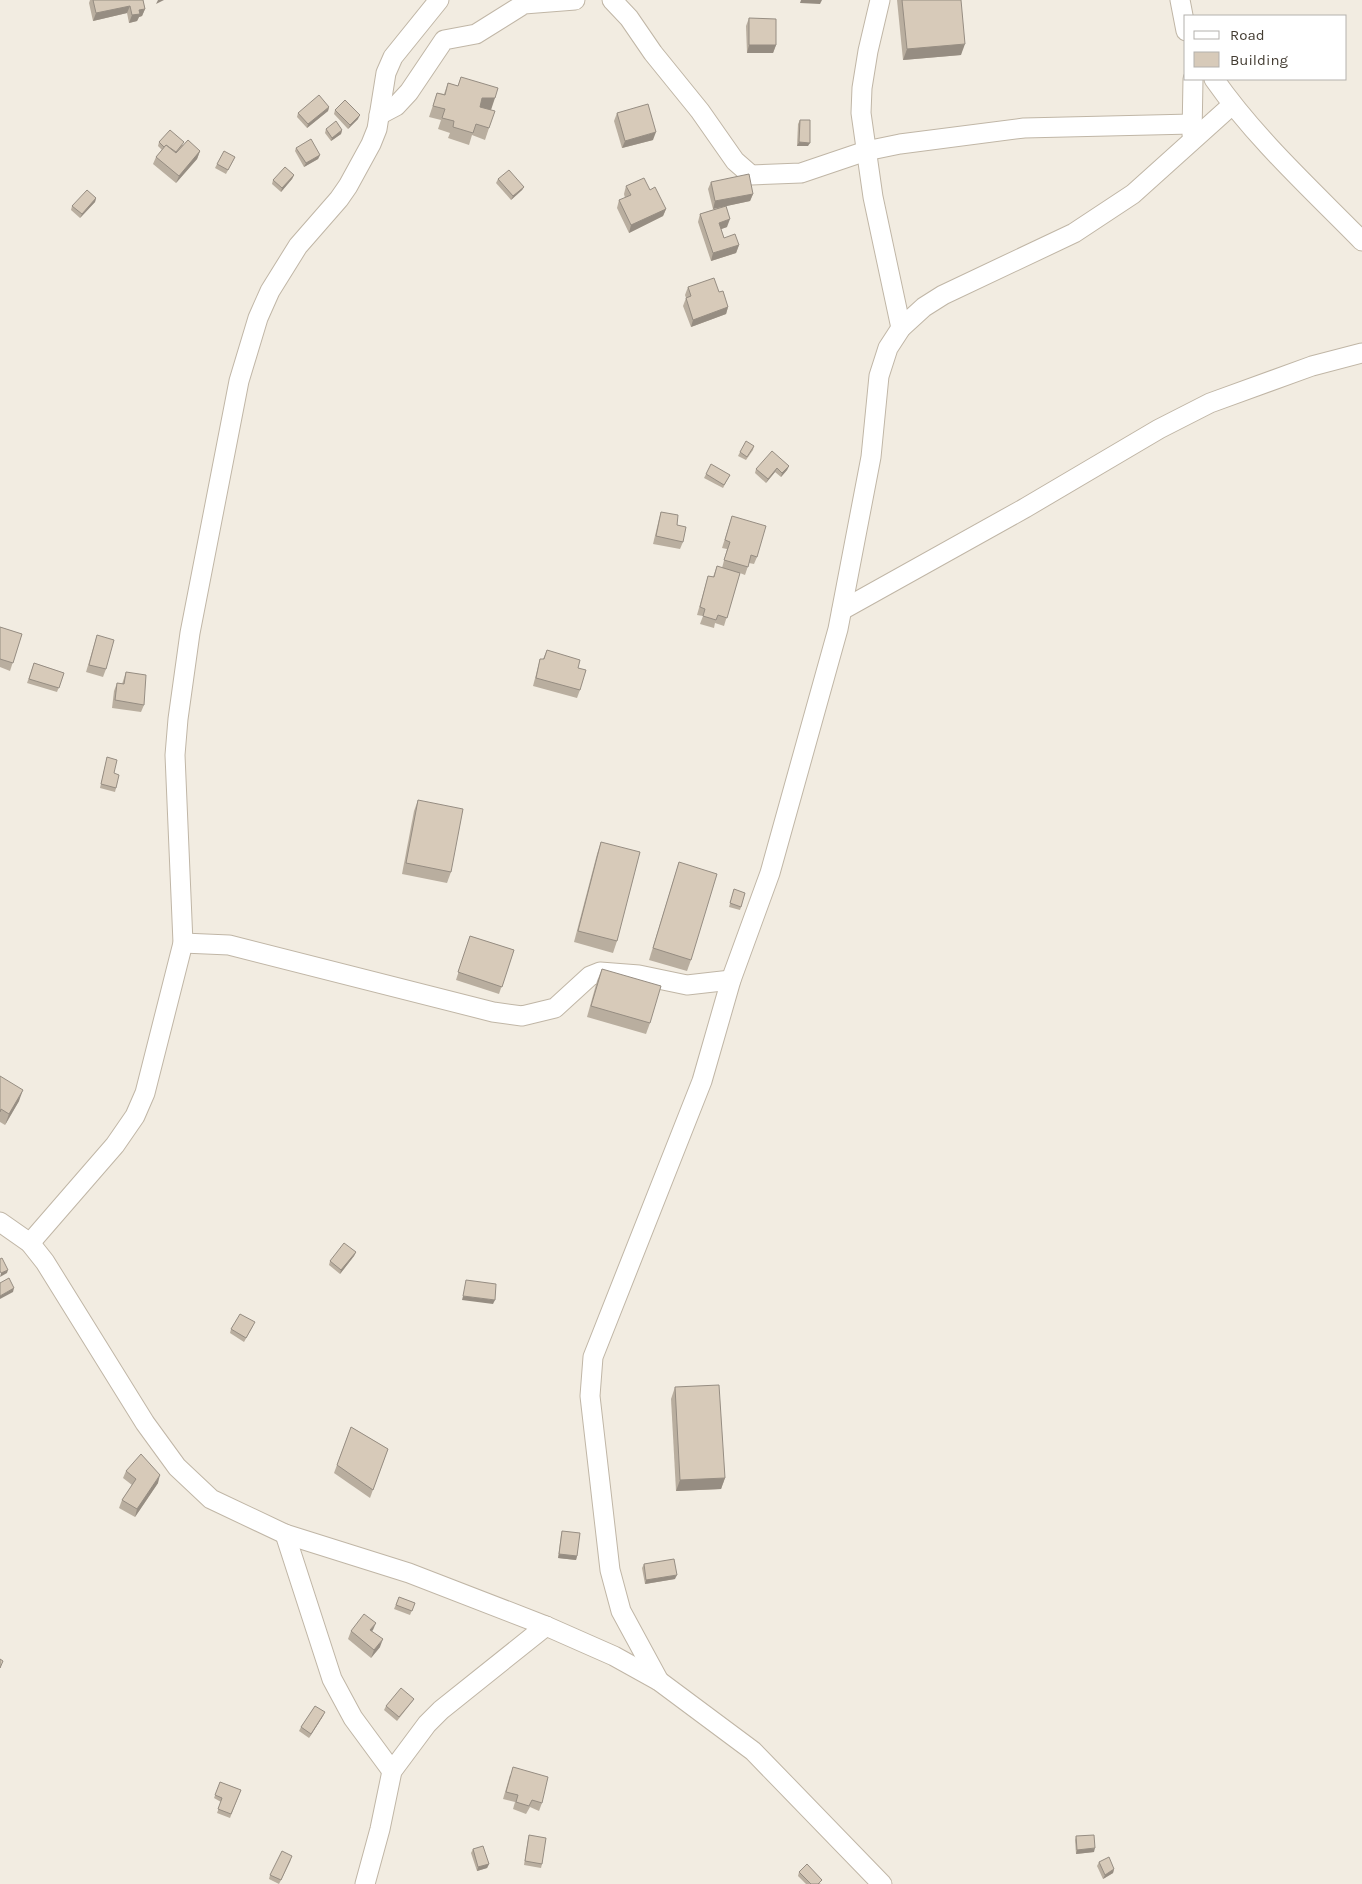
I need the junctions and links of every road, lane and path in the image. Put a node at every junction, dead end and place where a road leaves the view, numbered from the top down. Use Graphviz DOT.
graph roads {
  1 [pos="439,0"];
  2 [pos="575,0"];
  3 [pos="612,0"];
  4 [pos="880,0"];
  5 [pos="1180,0"];
  6 [pos="1184,20"];
  7 [pos="1193,80"];
  8 [pos="1215,80"];
  9 [pos="1232,105"];
  10 [pos="379,115"];
  11 [pos="1192,124"];
  12 [pos="1192,143"];
  13 [pos="866,151"];
  14 [pos="1362,242"];
  15 [pos="900,328"];
  16 [pos="1362,353"];
  17 [pos="842,610"];
  18 [pos="184,944"];
  19 [pos="731,980"];
  20 [pos="0,1222"];
  21 [pos="30,1243"];
  22 [pos="285,1534"];
  23 [pos="546,1626"];
  24 [pos="659,1681"];
  25 [pos="392,1772"];
  26 [pos="365,1884"];
  27 [pos="882,1884"];
  1 -- 10 [label="street"];
  2 -- 10 [label="street"];
  3 -- 13 [label="street"];
  4 -- 13 [label="street"];
  5 -- 6 [label="street"];
  7 -- 11 [label="street"];
  8 -- 9 [label="street"];
  9 -- 12 [label="street"];
  9 -- 14 [label="street"];
  10 -- 18 [label="street"];
  11 -- 12 [label="street"];
  11 -- 13 [label="street"];
  12 -- 15 [label="street"];
  13 -- 15 [label="street"];
  15 -- 17 [label="street"];
  16 -- 17 [label="street"];
  17 -- 19 [label="street"];
  18 -- 19 [label="street"];
  18 -- 21 [label="street"];
  19 -- 24 [label="street"];
  20 -- 21 [label="street"];
  21 -- 22 [label="street"];
  22 -- 23 [label="street"];
  22 -- 25 [label="street"];
  23 -- 24 [label="street"];
  23 -- 25 [label="street"];
  24 -- 27 [label="street"];
  25 -- 26 [label="street"];
}
